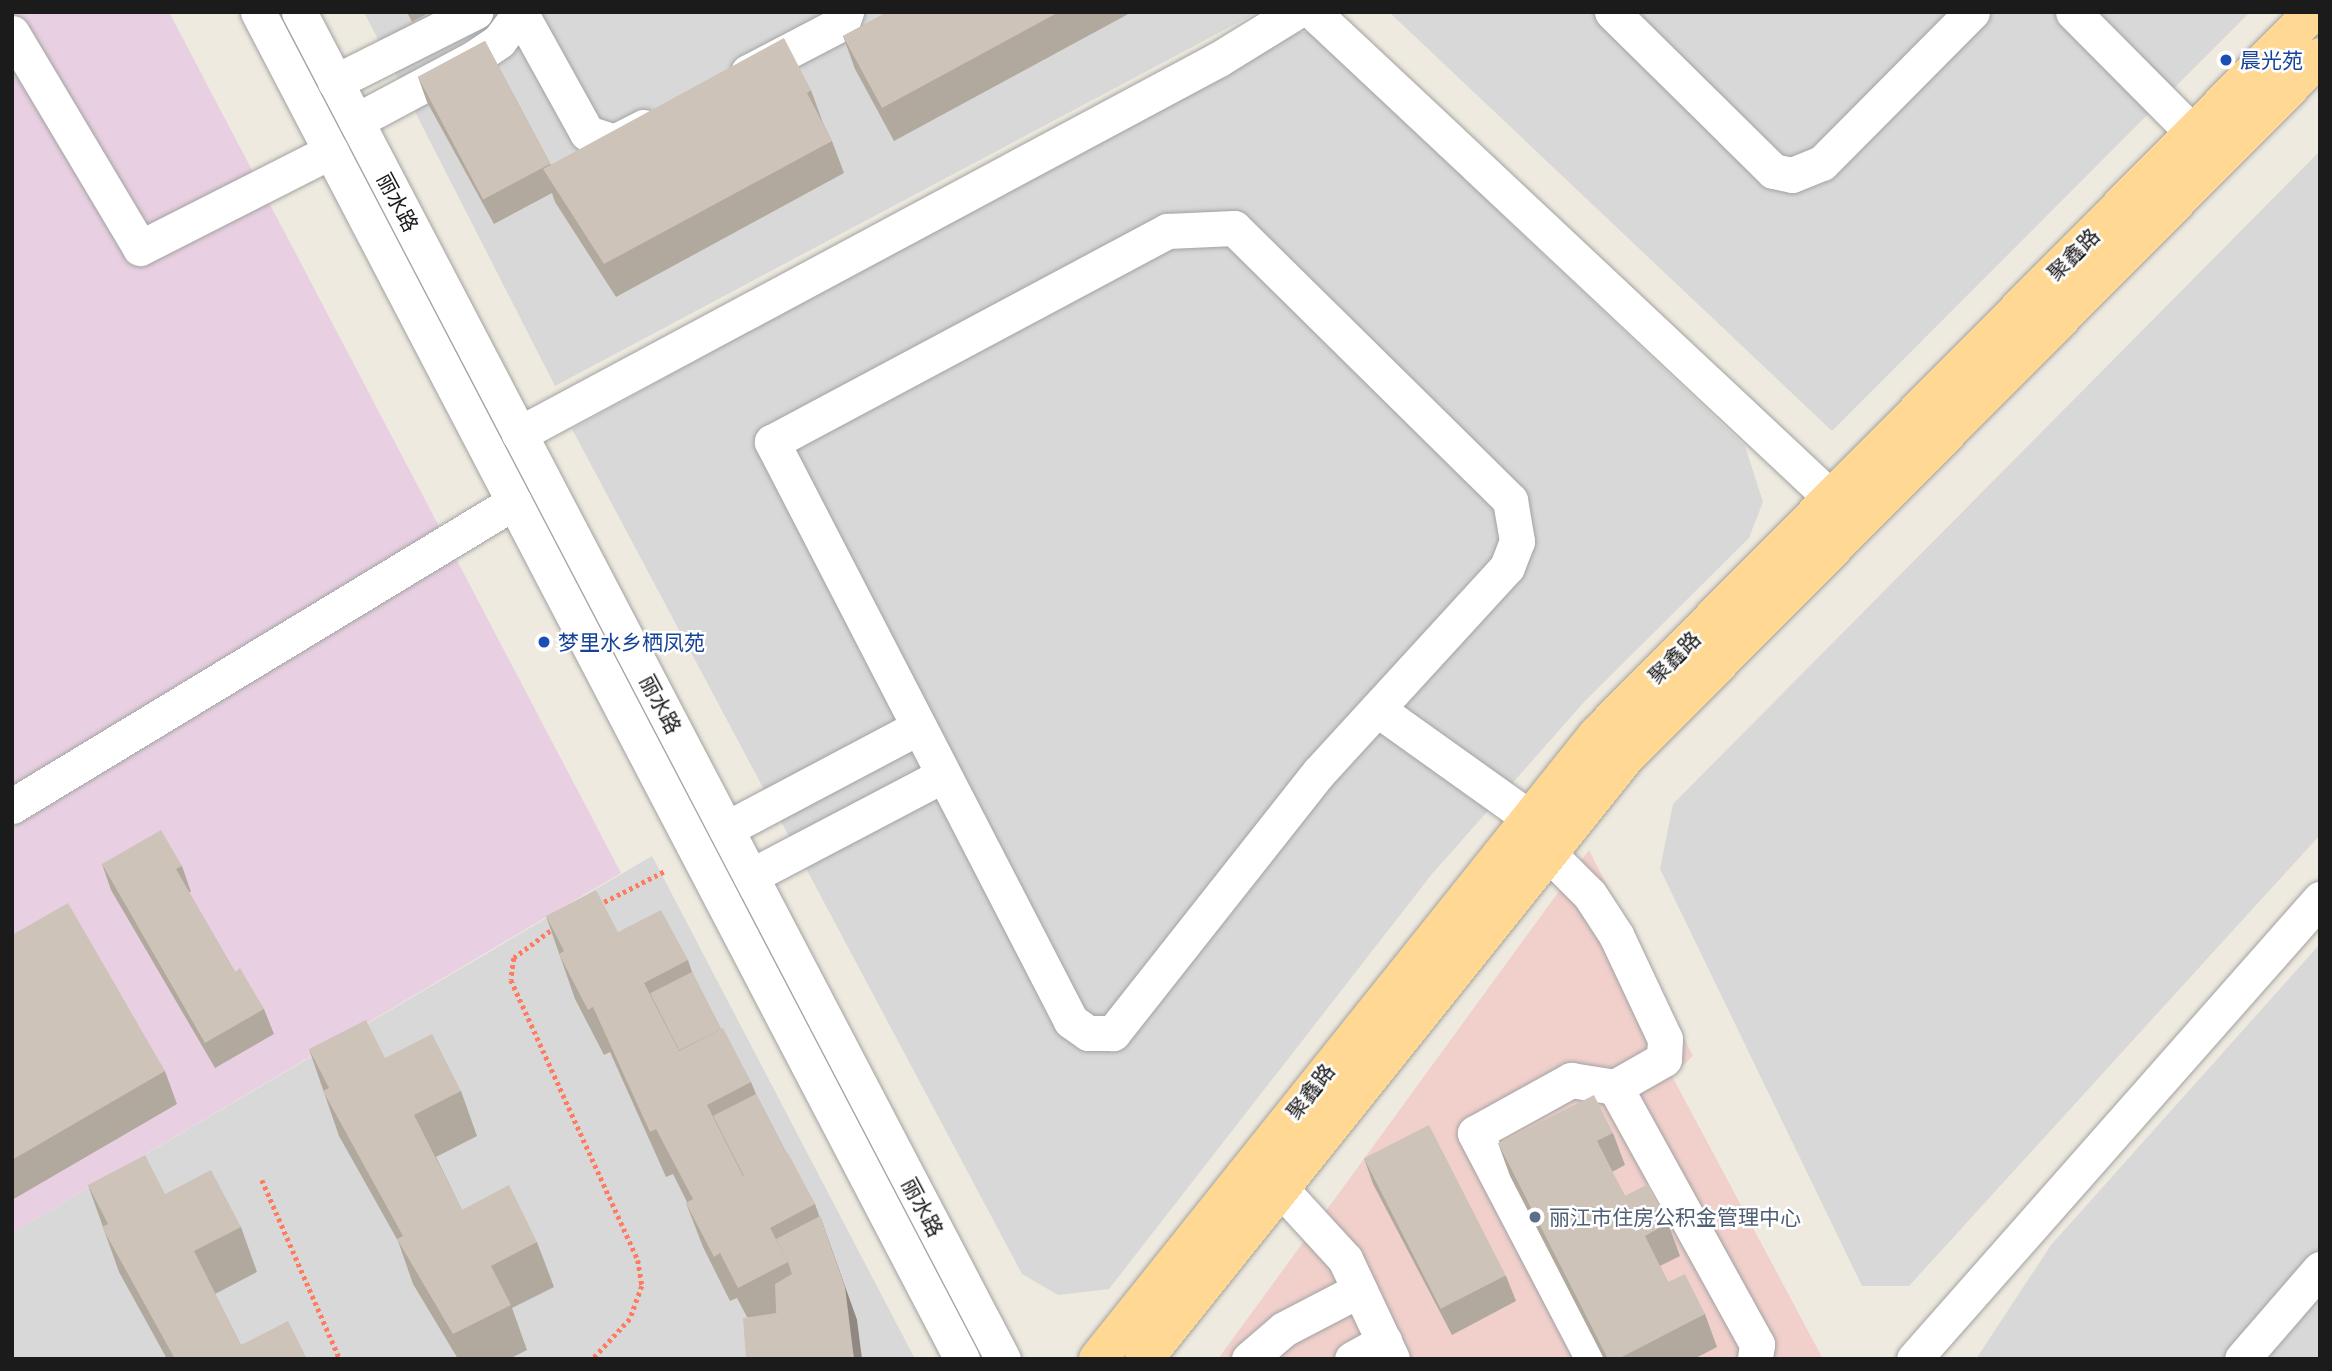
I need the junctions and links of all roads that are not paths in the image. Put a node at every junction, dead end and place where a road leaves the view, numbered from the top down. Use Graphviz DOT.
graph roads {
  1 [pos="258,12"];
  2 [pos="299,12"];
  3 [pos="475,12"];
  4 [pos="519,12"];
  5 [pos="846,12"];
  6 [pos="1612,12"];
  7 [pos="1972,12"];
  8 [pos="2073,12"];
  9 [pos="2313,12"];
  10 [pos="1314,14"];
  11 [pos="12,33"];
  12 [pos="2320,57"];
  13 [pos="335,82"];
  14 [pos="722,86"];
  15 [pos="674,111"];
  16 [pos="356,121"];
  17 [pos="2193,133"];
  18 [pos="331,151"];
  19 [pos="519,434"];
  20 [pos="1831,498"];
  21 [pos="514,502"];
  22 [pos="1377,709"];
  23 [pos="919,727"];
  24 [pos="943,775"];
  25 [pos="12,806"];
  26 [pos="1530,817"];
  27 [pos="726,829"];
  28 [pos="1548,853"];
  29 [pos="751,876"];
  30 [pos="2320,899"];
  31 [pos="1615,1087"];
  32 [pos="1279,1187"];
  33 [pos="2320,1269"];
  34 [pos="1359,1290"];
  35 [pos="1388,1350"];
  36 [pos="962,1359"];
  37 [pos="1003,1359"];
  38 [pos="1098,1359"];
  39 [pos="1144,1359"];
  40 [pos="1249,1359"];
  41 [pos="1352,1359"];
  42 [pos="1593,1359"];
  43 [pos="1755,1359"];
  44 [pos="1914,1359"];
  45 [pos="2242,1359"];
  1 -- 18 [label="street, 丽水路"];
  2 -- 13 [label="street, 丽水路"];
  3 -- 13 [label="street"];
  4 -- 15 [label="street"];
  4 -- 16 [label="street"];
  5 -- 14 [label="street"];
  6 -- 7 [label="street"];
  8 -- 17 [label="street"];
  9 -- 17 [label="main road, 聚鑫路"];
  10 -- 19 [label="street"];
  10 -- 20 [label="street"];
  11 -- 18 [label="street"];
  12 -- 28 [label="main road, 聚鑫路"];
  13 -- 16 [label="street, 丽水路"];
  16 -- 19 [label="street, 丽水路"];
  17 -- 20 [label="main road, 聚鑫路"];
  18 -- 21 [label="street, 丽水路"];
  19 -- 27 [label="street, 丽水路"];
  20 -- 26 [label="main road, 聚鑫路"];
  21 -- 25 [label="street"];
  21 -- 36 [label="street, 丽水路"];
  22 -- 23 [label="street"];
  22 -- 24 [label="street"];
  22 -- 26 [label="street"];
  23 -- 24 [label="street"];
  23 -- 27 [label="street"];
  24 -- 29 [label="street"];
  26 -- 38 [label="main road, 聚鑫路"];
  27 -- 29 [label="street, 丽水路"];
  28 -- 31 [label="street"];
  28 -- 32 [label="main road, 聚鑫路"];
  29 -- 37 [label="street, 丽水路"];
  30 -- 44 [label="street"];
  31 -- 42 [label="street"];
  31 -- 43 [label="street"];
  32 -- 34 [label="street"];
  32 -- 39 [label="main road, 聚鑫路"];
  33 -- 45 [label="street"];
  34 -- 35 [label="street"];
  34 -- 40 [label="street"];
  35 -- 41 [label="street"];
}
